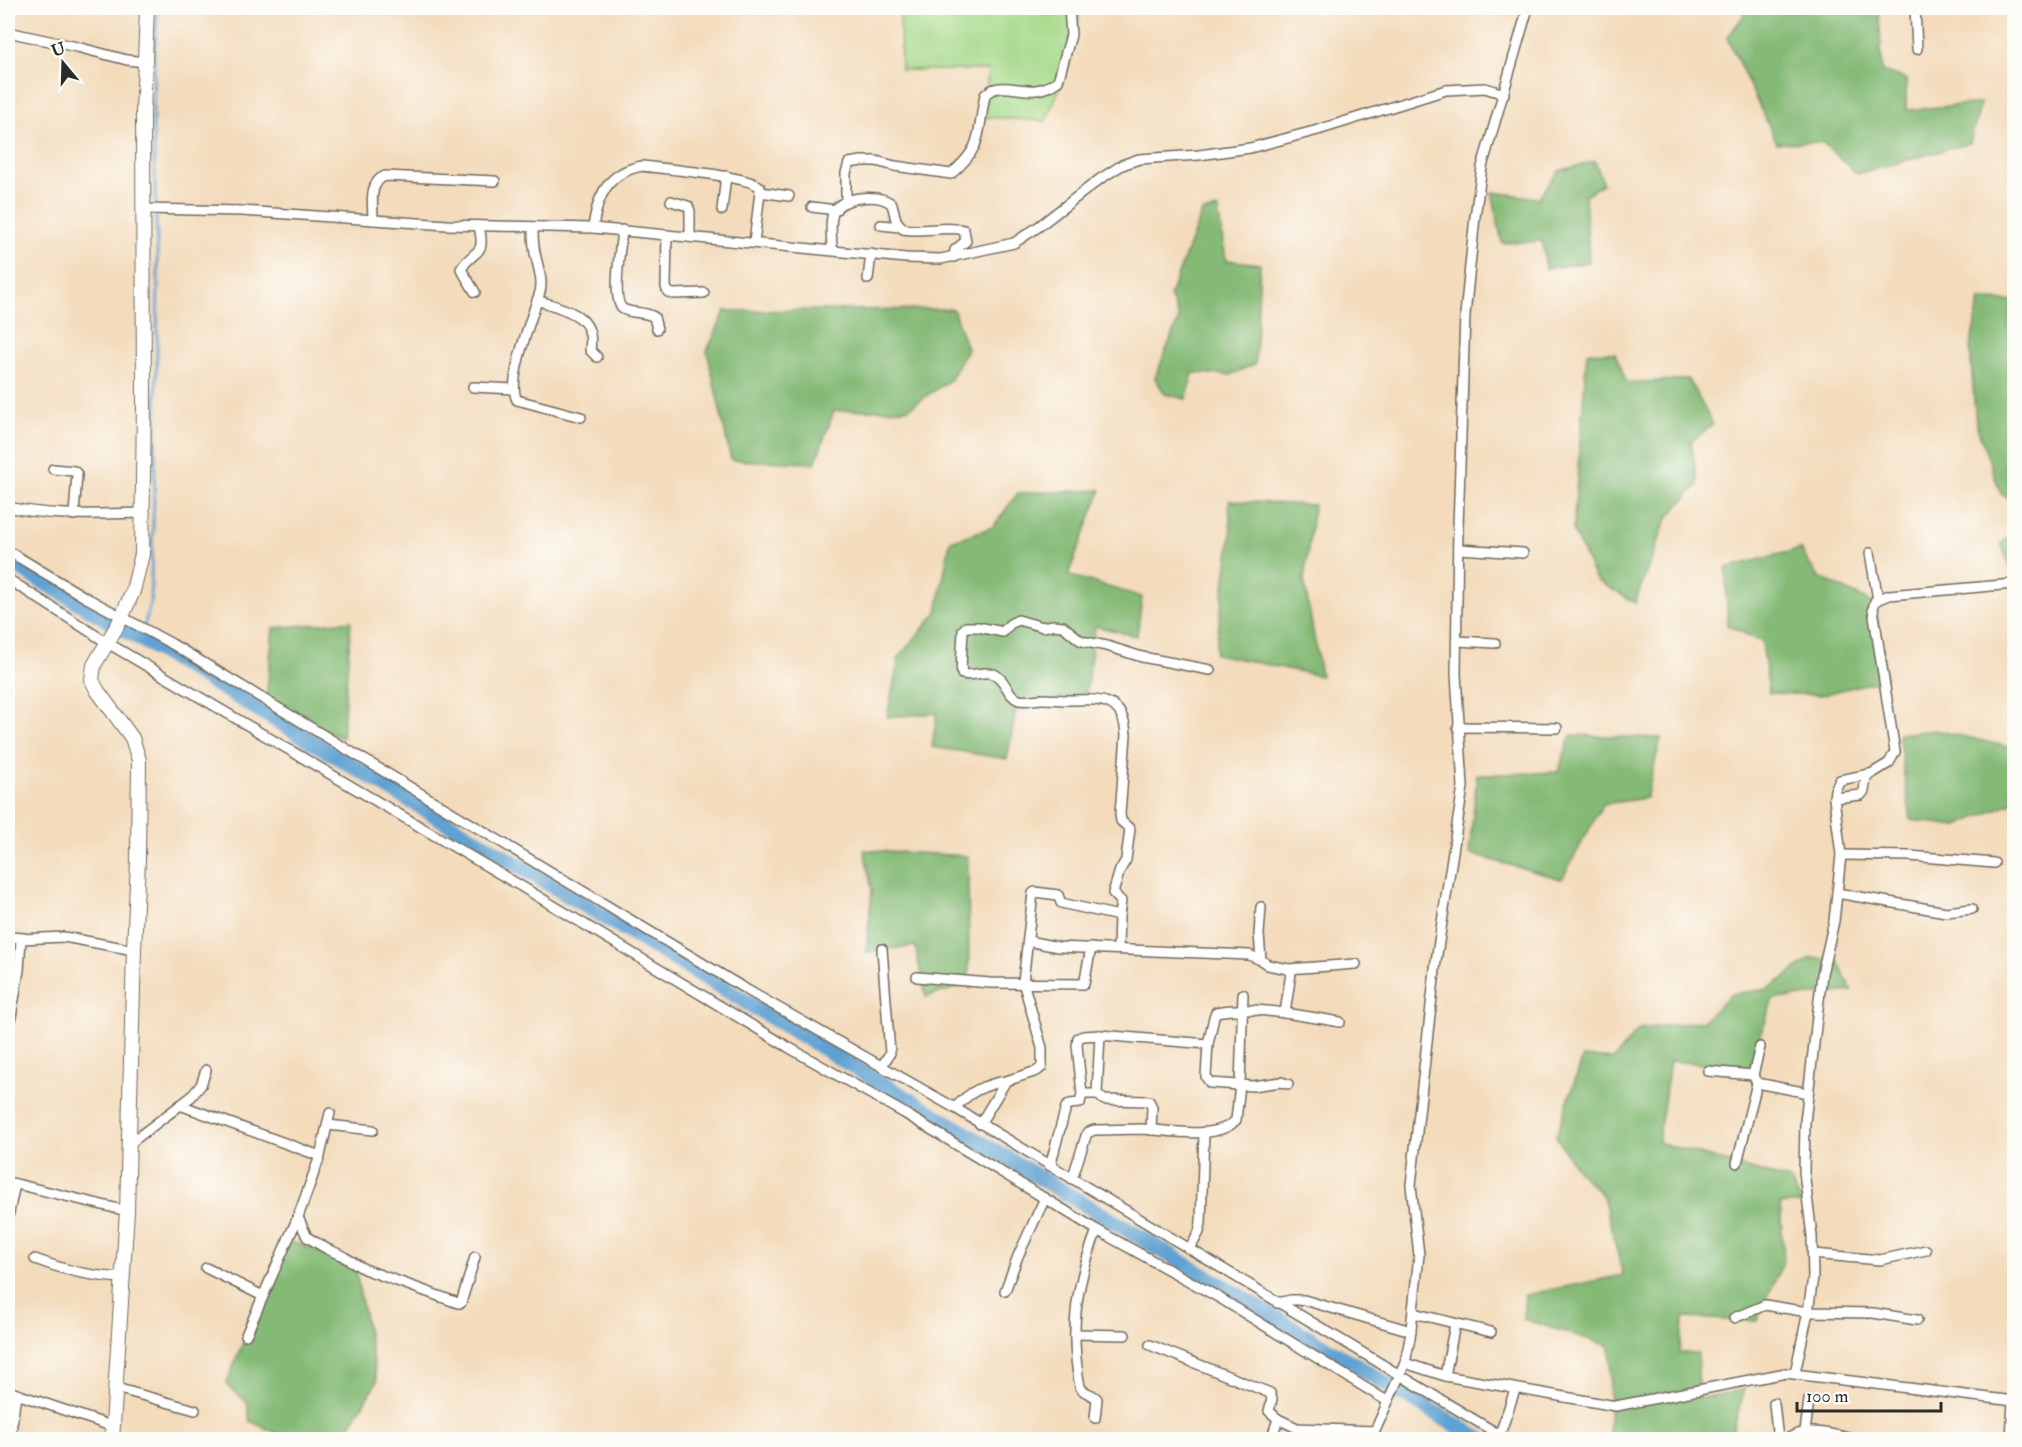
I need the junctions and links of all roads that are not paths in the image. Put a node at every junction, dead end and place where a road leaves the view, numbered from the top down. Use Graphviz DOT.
graph roads {
  1 [pos="147,8"];
  2 [pos="1069,8"];
  3 [pos="1528,8"];
  4 [pos="1915,8"];
  5 [pos="8,32"];
  6 [pos="1917,49"];
  7 [pos="145,62"];
  8 [pos="1504,94"];
  9 [pos="726,176"];
  10 [pos="495,181"];
  11 [pos="760,192"];
  12 [pos="789,196"];
  13 [pos="671,201"];
  14 [pos="846,202"];
  15 [pos="812,207"];
  16 [pos="147,208"];
  17 [pos="722,210"];
  18 [pos="836,210"];
  19 [pos="374,220"];
  20 [pos="881,225"];
  21 [pos="479,226"];
  22 [pos="900,227"];
  23 [pos="533,228"];
  24 [pos="592,228"];
  25 [pos="622,230"];
  26 [pos="667,235"];
  27 [pos="690,237"];
  28 [pos="754,243"];
  29 [pos="832,250"];
  30 [pos="872,254"];
  31 [pos="954,257"];
  32 [pos="868,279"];
  33 [pos="475,292"];
  34 [pos="704,293"];
  35 [pos="537,300"];
  36 [pos="657,329"];
  37 [pos="597,357"];
  38 [pos="473,387"];
  39 [pos="514,389"];
  40 [pos="581,417"];
  41 [pos="54,469"];
  42 [pos="8,507"];
  43 [pos="142,513"];
  44 [pos="74,515"];
  45 [pos="1458,549"];
  46 [pos="8,551"];
  47 [pos="1523,553"];
  48 [pos="1870,553"];
  49 [pos="8,579"];
  50 [pos="2014,584"];
  51 [pos="1878,600"];
  52 [pos="121,619"];
  53 [pos="108,638"];
  54 [pos="1457,641"];
  55 [pos="1496,643"];
  56 [pos="1210,670"];
  57 [pos="1458,727"];
  58 [pos="1557,728"];
  59 [pos="1870,774"];
  60 [pos="1834,798"];
  61 [pos="1841,855"];
  62 [pos="1994,863"];
  63 [pos="1837,893"];
  64 [pos="1261,907"];
  65 [pos="1972,909"];
  66 [pos="1119,916"];
  67 [pos="8,937"];
  68 [pos="24,938"];
  69 [pos="1028,941"];
  70 [pos="1091,948"];
  71 [pos="1118,948"];
  72 [pos="882,949"];
  73 [pos="134,950"];
  74 [pos="1260,960"];
  75 [pos="1356,964"];
  76 [pos="1288,969"];
  77 [pos="917,977"];
  78 [pos="1023,982"];
  79 [pos="1243,994"];
  80 [pos="1242,1011"];
  81 [pos="1285,1013"];
  82 [pos="11,1017"];
  83 [pos="1340,1022"];
  84 [pos="1101,1035"];
  85 [pos="1208,1044"];
  86 [pos="1760,1047"];
  87 [pos="882,1066"];
  88 [pos="206,1070"];
  89 [pos="1708,1071"];
  90 [pos="1755,1079"];
  91 [pos="1006,1081"];
  92 [pos="1288,1084"];
  93 [pos="1240,1085"];
  94 [pos="1808,1093"];
  95 [pos="1082,1094"];
  96 [pos="1097,1094"];
  97 [pos="180,1105"];
  98 [pos="955,1108"];
  99 [pos="330,1113"];
  100 [pos="980,1124"];
  101 [pos="328,1125"];
  102 [pos="373,1130"];
  103 [pos="1151,1130"];
  104 [pos="1204,1132"];
  105 [pos="129,1144"];
  106 [pos="320,1156"];
  107 [pos="1737,1162"];
  108 [pos="1050,1166"];
  109 [pos="1072,1179"];
  110 [pos="11,1183"];
  111 [pos="1045,1198"];
  112 [pos="127,1211"];
  113 [pos="8,1216"];
  114 [pos="298,1217"];
  115 [pos="1097,1230"];
  116 [pos="1190,1249"];
  117 [pos="1926,1250"];
  118 [pos="1813,1254"];
  119 [pos="475,1257"];
  120 [pos="35,1259"];
  121 [pos="206,1268"];
  122 [pos="124,1278"];
  123 [pos="1005,1291"];
  124 [pos="263,1296"];
  125 [pos="1277,1303"];
  126 [pos="1808,1312"];
  127 [pos="1413,1313"];
  128 [pos="1734,1318"];
  129 [pos="1917,1320"];
  130 [pos="1455,1324"];
  131 [pos="1411,1331"];
  132 [pos="1491,1332"];
  133 [pos="1075,1334"];
  134 [pos="246,1335"];
  135 [pos="1125,1335"];
  136 [pos="1150,1345"];
  137 [pos="1405,1363"];
  138 [pos="1795,1373"];
  139 [pos="1445,1376"];
  140 [pos="1399,1377"];
  141 [pos="116,1388"];
  142 [pos="1515,1390"];
  143 [pos="12,1392"];
  144 [pos="1388,1399"];
  145 [pos="1809,1400"];
  146 [pos="2014,1401"];
  147 [pos="1774,1403"];
  148 [pos="195,1410"];
  149 [pos="1095,1418"];
  150 [pos="1278,1419"];
  151 [pos="1805,1432"];
  152 [pos="115,1435"];
  153 [pos="1373,1435"];
  154 [pos="1504,1437"];
  155 [pos="10,1440"];
  156 [pos="1271,1440"];
  157 [pos="1778,1440"];
  158 [pos="1786,1440"];
  159 [pos="1857,1440"];
  160 [pos="2011,1440"];
  1 -- 7 [label="main road"];
  2 -- 14 [label="street"];
  3 -- 8 [label="street"];
  4 -- 6 [label="street"];
  5 -- 7 [label="street"];
  7 -- 16 [label="main road"];
  8 -- 31 [label="street"];
  8 -- 45 [label="street"];
  9 -- 11 [label="street"];
  9 -- 17 [label="street"];
  9 -- 24 [label="street"];
  10 -- 19 [label="street"];
  11 -- 12 [label="street"];
  11 -- 28 [label="street"];
  13 -- 27 [label="street"];
  14 -- 18 [label="street"];
  14 -- 22 [label="street"];
  15 -- 18 [label="street"];
  16 -- 19 [label="street"];
  16 -- 43 [label="main road"];
  18 -- 29 [label="street"];
  19 -- 21 [label="street"];
  20 -- 22 [label="street"];
  21 -- 23 [label="street"];
  21 -- 33 [label="street"];
  22 -- 31 [label="street"];
  23 -- 24 [label="street"];
  23 -- 35 [label="street"];
  24 -- 25 [label="street"];
  25 -- 26 [label="street"];
  25 -- 36 [label="street"];
  26 -- 27 [label="street"];
  26 -- 34 [label="street"];
  27 -- 28 [label="street"];
  28 -- 29 [label="street"];
  29 -- 30 [label="street"];
  30 -- 31 [label="street"];
  30 -- 32 [label="street"];
  35 -- 37 [label="street"];
  35 -- 39 [label="street"];
  38 -- 39 [label="street"];
  39 -- 40 [label="street"];
  41 -- 44 [label="street"];
  42 -- 44 [label="street"];
  43 -- 44 [label="street"];
  43 -- 52 [label="main road"];
  45 -- 47 [label="street"];
  45 -- 54 [label="street"];
  46 -- 52 [label="street"];
  48 -- 51 [label="street"];
  49 -- 53 [label="street"];
  50 -- 51 [label="street"];
  51 -- 59 [label="street"];
  52 -- 53 [label="main road"];
  52 -- 87 [label="street"];
  53 -- 73 [label="main road"];
  53 -- 111 [label="street"];
  54 -- 55 [label="street"];
  54 -- 57 [label="street"];
  56 -- 66 [label="street"];
  57 -- 58 [label="street"];
  57 -- 127 [label="street"];
  59 -- 60 [label="street"];
  59 -- 60 [label="street"];
  60 -- 61 [label="street"];
  61 -- 62 [label="street"];
  61 -- 63 [label="street"];
  63 -- 65 [label="street"];
  63 -- 94 [label="street"];
  64 -- 74 [label="street"];
  66 -- 69 [label="street"];
  66 -- 71 [label="street"];
  67 -- 68 [label="street"];
  68 -- 73 [label="street"];
  68 -- 82 [label="street"];
  69 -- 70 [label="street"];
  69 -- 78 [label="street"];
  70 -- 71 [label="street"];
  70 -- 78 [label="street"];
  71 -- 74 [label="street"];
  72 -- 87 [label="street"];
  73 -- 105 [label="main road"];
  74 -- 76 [label="street"];
  75 -- 76 [label="street"];
  76 -- 81 [label="street"];
  77 -- 78 [label="street"];
  78 -- 91 [label="street"];
  79 -- 80 [label="street"];
  80 -- 81 [label="street"];
  80 -- 85 [label="street"];
  80 -- 93 [label="street"];
  81 -- 83 [label="street"];
  84 -- 85 [label="street"];
  84 -- 95 [label="street"];
  84 -- 96 [label="street"];
  85 -- 93 [label="street"];
  86 -- 90 [label="street"];
  87 -- 98 [label="street"];
  88 -- 97 [label="street"];
  89 -- 90 [label="street"];
  90 -- 94 [label="street"];
  90 -- 107 [label="street"];
  91 -- 98 [label="street"];
  91 -- 100 [label="street"];
  92 -- 93 [label="street"];
  93 -- 104 [label="street"];
  94 -- 118 [label="street"];
  95 -- 96 [label="street"];
  95 -- 108 [label="street"];
  96 -- 103 [label="street"];
  97 -- 105 [label="street"];
  97 -- 106 [label="street"];
  98 -- 100 [label="street"];
  99 -- 101 [label="street"];
  100 -- 108 [label="street"];
  101 -- 102 [label="street"];
  101 -- 106 [label="street"];
  103 -- 104 [label="street"];
  103 -- 109 [label="street"];
  104 -- 116 [label="street"];
  105 -- 112 [label="main road"];
  106 -- 114 [label="street"];
  108 -- 109 [label="street"];
  109 -- 116 [label="street"];
  110 -- 112 [label="street"];
  110 -- 113 [label="street"];
  111 -- 115 [label="street"];
  111 -- 123 [label="street"];
  112 -- 122 [label="main road"];
  114 -- 119 [label="street"];
  114 -- 124 [label="street"];
  115 -- 133 [label="street"];
  115 -- 144 [label="street"];
  116 -- 125 [label="street"];
  117 -- 118 [label="street"];
  118 -- 126 [label="street"];
  120 -- 122 [label="street"];
  121 -- 124 [label="street"];
  122 -- 141 [label="main road"];
  124 -- 134 [label="street"];
  125 -- 131 [label="street"];
  125 -- 140 [label="street"];
  126 -- 128 [label="street"];
  126 -- 129 [label="street"];
  126 -- 138 [label="street"];
  127 -- 130 [label="street"];
  127 -- 131 [label="street"];
  130 -- 132 [label="street"];
  130 -- 139 [label="street"];
  131 -- 137 [label="street"];
  133 -- 135 [label="street"];
  133 -- 149 [label="street"];
  136 -- 150 [label="street"];
  137 -- 139 [label="street"];
  137 -- 140 [label="street"];
  138 -- 142 [label="street"];
  138 -- 146 [label="street"];
  139 -- 142 [label="street"];
  140 -- 144 [label="street"];
  140 -- 154 [label="street"];
  141 -- 148 [label="street"];
  141 -- 152 [label="main road"];
  142 -- 154 [label="street"];
  143 -- 152 [label="street"];
  143 -- 155 [label="street"];
  144 -- 153 [label="street"];
  145 -- 151 [label="street"];
  146 -- 160 [label="street"];
  147 -- 157 [label="street"];
  150 -- 153 [label="street"];
  150 -- 156 [label="street"];
  151 -- 158 [label="street"];
  151 -- 159 [label="street"];
}
